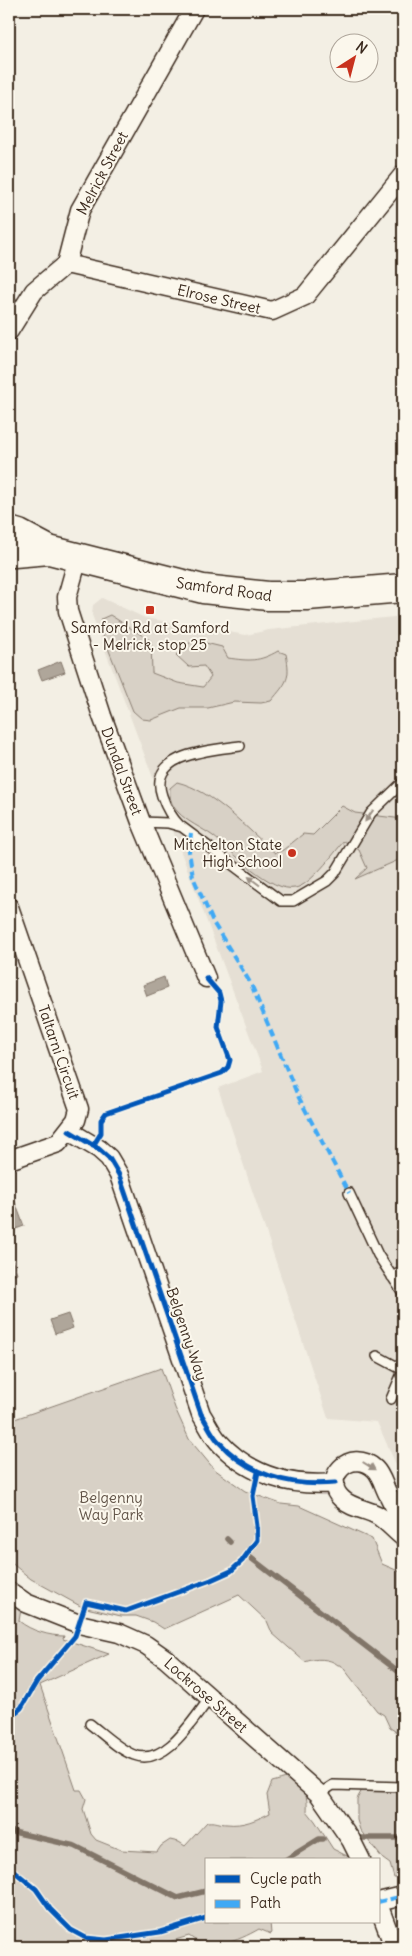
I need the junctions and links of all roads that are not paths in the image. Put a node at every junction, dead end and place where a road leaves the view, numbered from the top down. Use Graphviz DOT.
graph roads {
  1 [pos="194,9"];
  2 [pos="403,175"];
  3 [pos="66,264"];
  4 [pos="9,331"];
  5 [pos="9,531"];
  6 [pos="49,550"];
  7 [pos="9,552"];
  8 [pos="78,558"];
  9 [pos="403,588"];
  10 [pos="240,746"];
  11 [pos="403,782"];
  12 [pos="140,822"];
  13 [pos="182,828"];
  14 [pos="9,907"];
  15 [pos="206,978"];
  16 [pos="69,1132"];
  17 [pos="9,1160"];
  18 [pos="349,1193"];
  19 [pos="403,1271"];
  20 [pos="392,1277"];
  21 [pos="403,1294"];
  22 [pos="377,1356"];
  23 [pos="403,1371"];
  24 [pos="391,1399"];
  25 [pos="335,1483"];
  26 [pos="403,1519"];
  27 [pos="403,1537"];
  28 [pos="9,1591"];
  29 [pos="210,1698"];
  30 [pos="90,1724"];
  31 [pos="403,1787"];
  32 [pos="319,1794"];
  33 [pos="360,1858"];
  34 [pos="403,1896"];
  35 [pos="380,1902"];
  36 [pos="380,1908"];
  37 [pos="394,1947"];
  1 -- 3 [label="street, Melrick Street"];
  2 -- 3 [label="street, Elrose Street"];
  3 -- 4 [label="street"];
  5 -- 6 [label="main road, Samford Road"];
  6 -- 7 [label="main road, Samford Road"];
  6 -- 8 [label="main road, Samford Road"];
  8 -- 9 [label="main road, Samford Road"];
  8 -- 12 [label="street, Dundal Street"];
  10 -- 13 [label="lane"];
  11 -- 13 [label="lane, one-way"];
  12 -- 13 [label="lane"];
  12 -- 15 [label="street, Dundal Street"];
  14 -- 16 [label="street, Taltarni Circuit"];
  16 -- 17 [label="street"];
  16 -- 25 [label="street, Belgenny Way"];
  18 -- 20 [label="lane"];
  19 -- 20 [label="lane"];
  20 -- 21 [label="lane"];
  22 -- 23 [label="lane"];
  23 -- 24 [label="lane"];
  25 -- 26 [label="street, one-way"];
  25 -- 27 [label="street"];
  28 -- 29 [label="street, Lockrose Street"];
  29 -- 30 [label="lane"];
  29 -- 32 [label="street, Lockrose Street"];
  31 -- 32 [label="lane"];
  32 -- 33 [label="street, Lockrose Street"];
  34 -- 35 [label="street"];
  36 -- 37 [label="street"];
}
